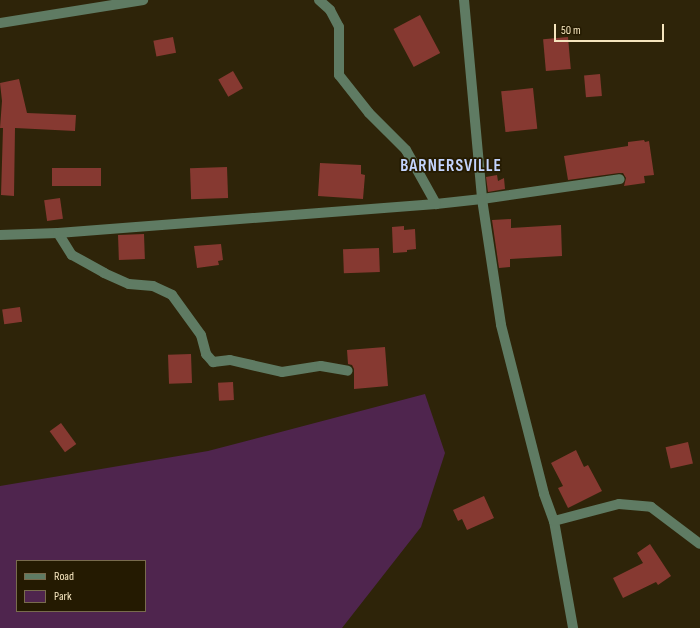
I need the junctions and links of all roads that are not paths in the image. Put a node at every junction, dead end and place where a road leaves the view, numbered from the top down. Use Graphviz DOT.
graph roads {
  1 [pos="144,0"];
  2 [pos="319,0"];
  3 [pos="464,0"];
  4 [pos="90,4"];
  5 [pos="0,23"];
  6 [pos="620,179"];
  7 [pos="482,199"];
  8 [pos="436,204"];
  9 [pos="58,233"];
  10 [pos="0,235"];
  11 [pos="348,370"];
  12 [pos="554,521"];
  13 [pos="700,544"];
  14 [pos="573,628"];
  1 -- 4 [label="street"];
  2 -- 8 [label="street"];
  3 -- 7 [label="street"];
  4 -- 5 [label="street"];
  6 -- 7 [label="street"];
  7 -- 8 [label="street"];
  7 -- 12 [label="street"];
  8 -- 9 [label="street"];
  9 -- 10 [label="street"];
  9 -- 11 [label="street"];
  12 -- 13 [label="street"];
  12 -- 14 [label="street"];
}
